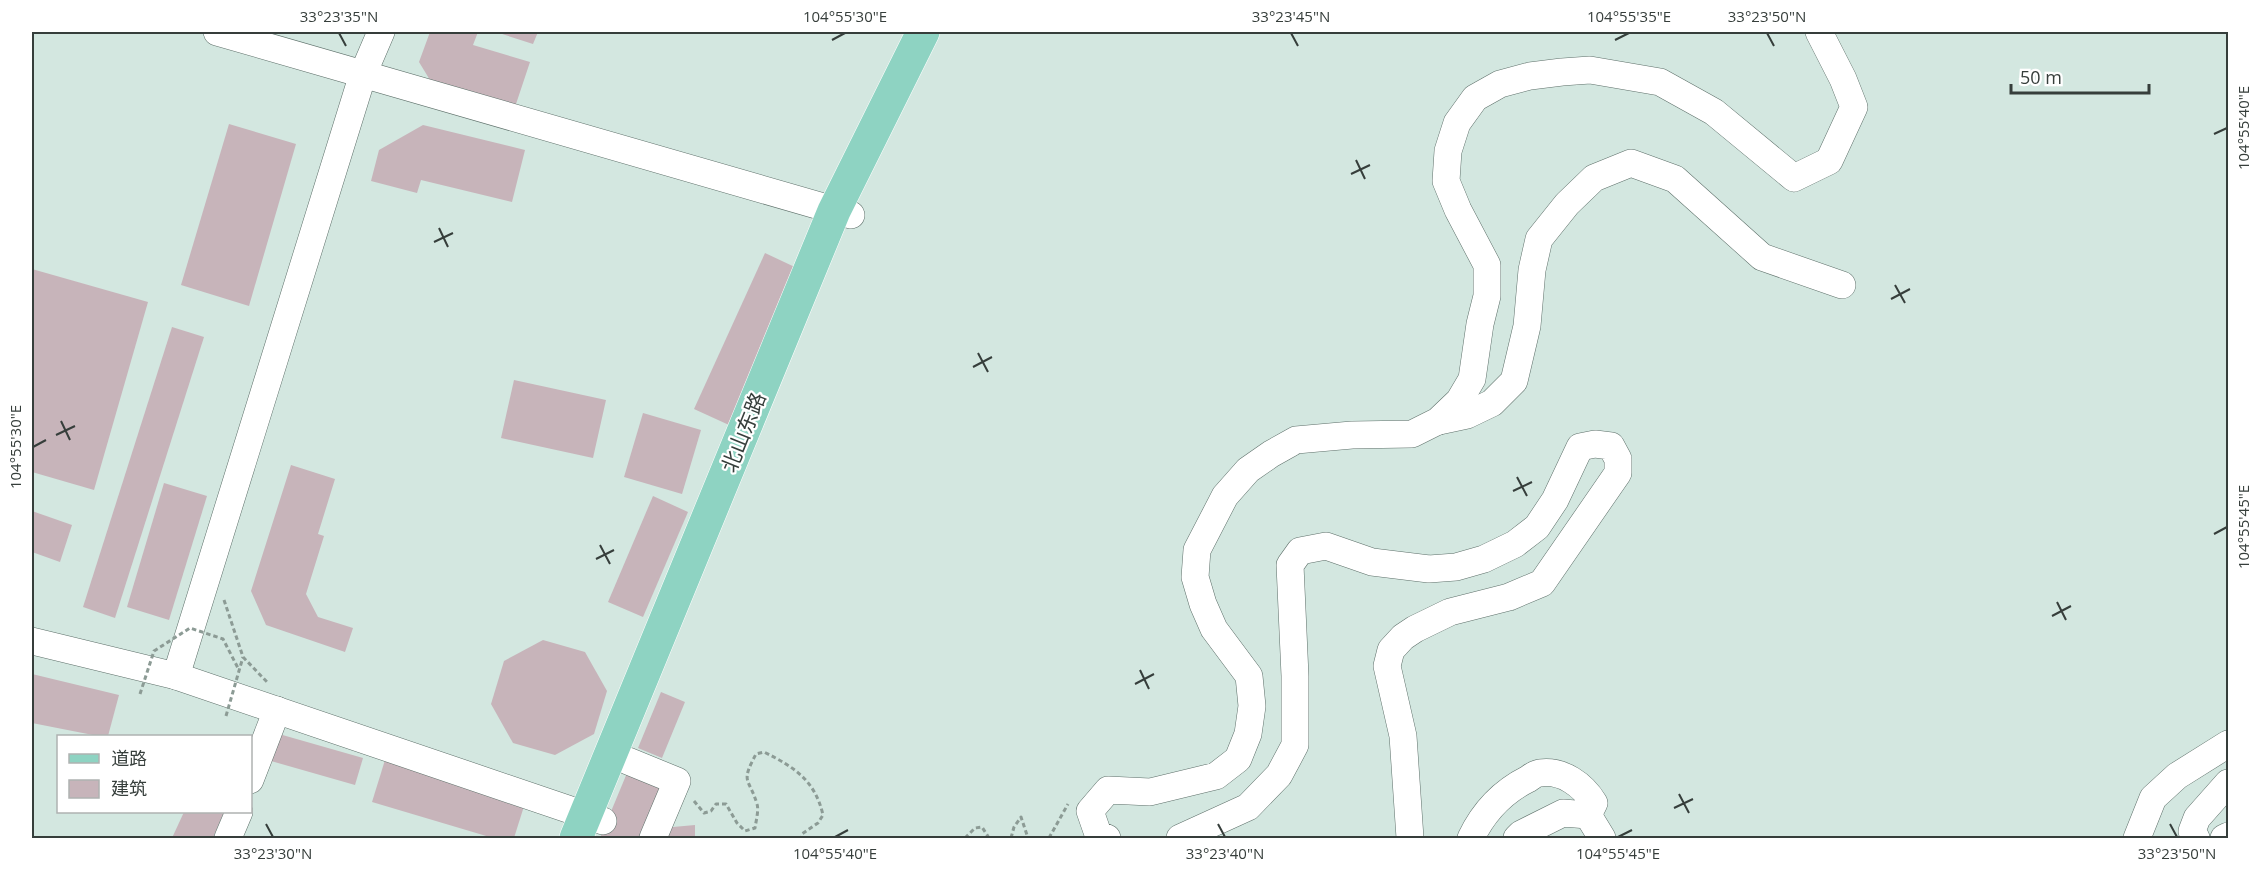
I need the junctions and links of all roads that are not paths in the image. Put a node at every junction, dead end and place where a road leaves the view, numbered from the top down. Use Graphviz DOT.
graph roads {
  1 [pos="217,32"];
  2 [pos="381,32"];
  3 [pos="924,32"];
  4 [pos="941,32"];
  5 [pos="1819,32"];
  6 [pos="363,74"];
  7 [pos="842,213"];
  8 [pos="1842,285"];
  9 [pos="1438,421"];
  10 [pos="32,641"];
  11 [pos="176,676"];
  12 [pos="277,710"];
  13 [pos="2229,744"];
  14 [pos="628,761"];
  15 [pos="252,775"];
  16 [pos="2229,783"];
  17 [pos="239,813"];
  18 [pos="1588,815"];
  19 [pos="590,828"];
  20 [pos="2229,836"];
  21 [pos="228,838"];
  22 [pos="653,838"];
  23 [pos="1107,838"];
  24 [pos="1180,838"];
  25 [pos="1410,838"];
  26 [pos="1471,838"];
  27 [pos="1517,838"];
  28 [pos="1602,838"];
  29 [pos="2137,838"];
  30 [pos="2196,838"];
  31 [pos="2224,838"];
  1 -- 6 [label="street"];
  2 -- 6 [label="street"];
  3 -- 7 [label="main road, 北山东路"];
  4 -- 7 [label="main road, 北山东路"];
  5 -- 9 [label="street"];
  6 -- 7 [label="street"];
  6 -- 11 [label="street"];
  7 -- 14 [label="main road, 北山东路"];
  7 -- 19 [label="main road, 北山东路"];
  8 -- 9 [label="street"];
  9 -- 23 [label="street"];
  10 -- 11 [label="street"];
  11 -- 12 [label="street"];
  12 -- 15 [label="street"];
  12 -- 19 [label="street"];
  13 -- 29 [label="street"];
  14 -- 19 [label="main road, 北山东路"];
  14 -- 22 [label="street"];
  16 -- 30 [label="street"];
  17 -- 21 [label="street"];
  18 -- 26 [label="street"];
  18 -- 27 [label="street"];
  18 -- 28 [label="street"];
  20 -- 31 [label="street"];
  24 -- 25 [label="street"];
}
